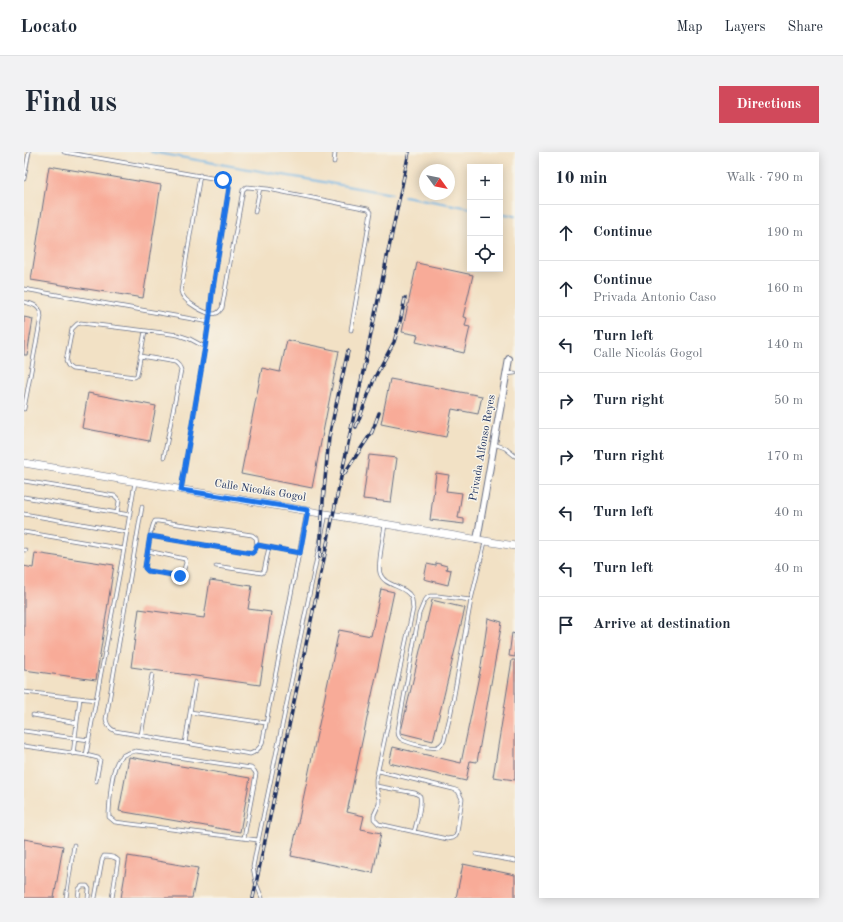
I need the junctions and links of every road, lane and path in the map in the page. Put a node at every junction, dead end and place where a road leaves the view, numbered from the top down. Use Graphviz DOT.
graph roads {
  1 [pos="29,152"];
  2 [pos="64,152"];
  3 [pos="334,152"];
  4 [pos="334,162"];
  5 [pos="200,175"];
  6 [pos="24,179"];
  7 [pos="260,188"];
  8 [pos="255,212"];
  9 [pos="24,289"];
  10 [pos="24,302"];
  11 [pos="210,314"];
  12 [pos="209,322"];
  13 [pos="351,330"];
  14 [pos="145,331"];
  15 [pos="205,347"];
  16 [pos="140,356"];
  17 [pos="509,359"];
  18 [pos="515,373"];
  19 [pos="506,374"];
  20 [pos="24,409"];
  21 [pos="494,444"];
  22 [pos="515,456"];
  23 [pos="164,457"];
  24 [pos="24,463"];
  25 [pos="24,481"];
  26 [pos="135,482"];
  27 [pos="181,490"];
  28 [pos="24,497"];
  29 [pos="142,507"];
  30 [pos="308,510"];
  31 [pos="117,513"];
  32 [pos="24,514"];
  33 [pos="326,514"];
  34 [pos="130,515"];
  35 [pos="385,524"];
  36 [pos="24,532"];
  37 [pos="127,532"];
  38 [pos="150,536"];
  39 [pos="477,540"];
  40 [pos="485,542"];
  41 [pos="257,545"];
  42 [pos="515,546"];
  43 [pos="269,547"];
  44 [pos="124,549"];
  45 [pos="148,551"];
  46 [pos="300,553"];
  47 [pos="216,566"];
  48 [pos="471,600"];
  49 [pos="152,676"];
  50 [pos="195,682"];
  51 [pos="24,692"];
  52 [pos="80,698"];
  53 [pos="96,700"];
  54 [pos="190,712"];
  55 [pos="33,715"];
  56 [pos="78,723"];
  57 [pos="266,723"];
  58 [pos="24,731"];
  59 [pos="141,735"];
  60 [pos="76,738"];
  61 [pos="89,740"];
  62 [pos="185,743"];
  63 [pos="24,746"];
  64 [pos="73,754"];
  65 [pos="86,755"];
  66 [pos="379,771"];
  67 [pos="96,781"];
  68 [pos="376,786"];
  69 [pos="414,832"];
  70 [pos="244,838"];
  71 [pos="258,840"];
  72 [pos="74,845"];
  73 [pos="476,854"];
  74 [pos="515,861"];
  75 [pos="66,898"];
  76 [pos="78,898"];
  77 [pos="88,898"];
  78 [pos="95,898"];
  79 [pos="112,898"];
  80 [pos="262,898"];
  1 -- 6 [label="lane"];
  2 -- 5 [label="lane"];
  3 -- 4 [label="lane"];
  5 -- 11 [label="lane"];
  5 -- 11 [label="lane"];
  7 -- 8 [label="lane"];
  7 -- 11 [label="lane"];
  7 -- 13 [label="lane"];
  9 -- 12 [label="lane"];
  10 -- 20 [label="lane"];
  11 -- 12 [label="lane"];
  12 -- 15 [label="lane"];
  14 -- 15 [label="lane"];
  14 -- 16 [label="lane"];
  14 -- 16 [label="lane"];
  15 -- 27 [label="lane"];
  16 -- 23 [label="lane"];
  17 -- 19 [label="street, Privada Alfonso Reyes"];
  18 -- 19 [label="lane"];
  19 -- 21 [label="street, Privada Alfonso Reyes"];
  21 -- 22 [label="lane"];
  21 -- 39 [label="street, Privada Alfonso Reyes"];
  24 -- 26 [label="street, Calle Nicolás Gogol"];
  25 -- 31 [label="lane"];
  26 -- 27 [label="street, Calle Nicolás Gogol"];
  26 -- 34 [label="lane"];
  27 -- 30 [label="street, Calle Nicolás Gogol"];
  28 -- 31 [label="lane"];
  29 -- 59 [label="lane"];
  30 -- 33 [label="street, Calle Nicolás Gogol"];
  30 -- 46 [label="lane"];
  31 -- 34 [label="lane"];
  32 -- 37 [label="lane"];
  33 -- 35 [label="street, Calle Nicolás Gogol"];
  33 -- 71 [label="lane"];
  34 -- 37 [label="lane"];
  35 -- 39 [label="street, Calle Nicolás Gogol"];
  35 -- 66 [label="lane"];
  36 -- 44 [label="lane"];
  37 -- 44 [label="lane"];
  38 -- 41 [label="lane"];
  38 -- 41 [label="lane"];
  38 -- 45 [label="lane"];
  39 -- 40 [label="street, Calle Nicolás Gogol"];
  40 -- 42 [label="street, Calle Nicolás Gogol"];
  40 -- 48 [label="lane"];
  41 -- 43 [label="lane"];
  43 -- 46 [label="lane"];
  43 -- 47 [label="lane"];
  44 -- 53 [label="lane"];
  45 -- 45 [label="lane"];
  46 -- 57 [label="lane"];
  48 -- 48 [label="lane"];
  49 -- 59 [label="lane"];
  50 -- 54 [label="lane"];
  51 -- 52 [label="lane"];
  52 -- 53 [label="lane"];
  52 -- 56 [label="lane"];
  53 -- 61 [label="lane"];
  54 -- 57 [label="lane"];
  54 -- 62 [label="lane"];
  55 -- 56 [label="lane"];
  56 -- 60 [label="lane"];
  57 -- 62 [label="lane"];
  58 -- 60 [label="lane"];
  59 -- 62 [label="lane"];
  60 -- 61 [label="lane"];
  60 -- 64 [label="lane"];
  61 -- 65 [label="lane"];
  63 -- 64 [label="lane"];
  64 -- 65 [label="lane"];
  65 -- 67 [label="lane"];
  66 -- 68 [label="lane"];
  66 -- 69 [label="lane"];
  68 -- 69 [label="lane"];
  68 -- 69 [label="lane"];
  70 -- 70 [label="lane"];
  70 -- 71 [label="lane"];
  71 -- 80 [label="lane"];
  72 -- 75 [label="lane"];
  73 -- 74 [label="lane"];
  76 -- 77 [label="lane"];
  78 -- 79 [label="lane"];
}
